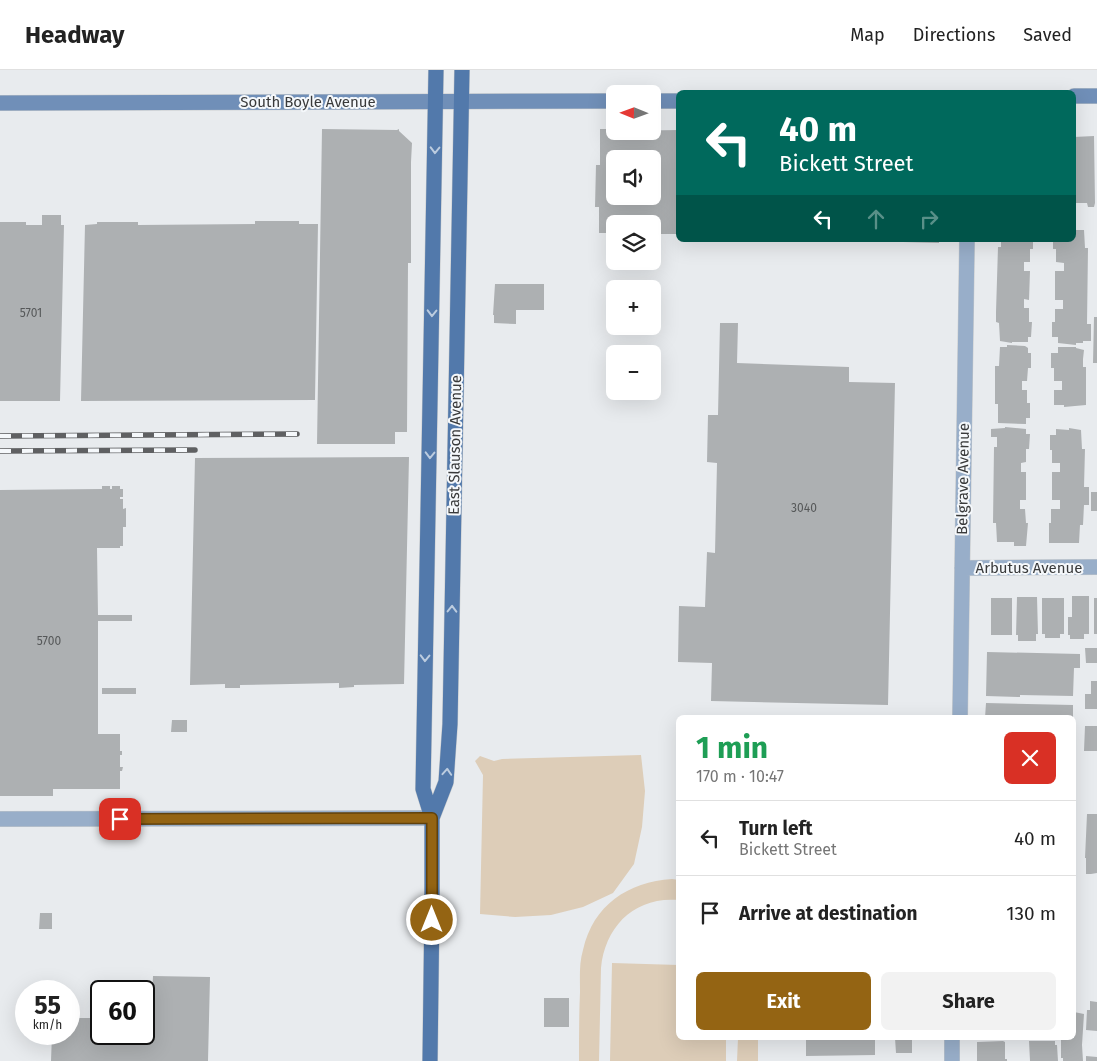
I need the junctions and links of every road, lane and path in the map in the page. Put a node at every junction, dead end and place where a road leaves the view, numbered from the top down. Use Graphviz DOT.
graph roads {
  1 [pos="436,70"];
  2 [pos="462,70"];
  3 [pos="1076,96"];
  4 [pos="1097,96"];
  5 [pos="606,101"];
  6 [pos="661,101"];
  7 [pos="676,101"];
  8 [pos="435,102"];
  9 [pos="461,102"];
  10 [pos="0,103"];
  11 [pos="967,242"];
  12 [pos="1097,567"];
  13 [pos="962,568"];
  14 [pos="960,715"];
  15 [pos="432,818"];
  16 [pos="0,819"];
  17 [pos="952,1040"];
  18 [pos="430,1061"];
  19 [pos="952,1061"];
  1 -- 8 [label="main road, East Slauson Avenue"];
  2 -- 9 [label="main road, East Slauson Avenue"];
  3 -- 4 [label="main road"];
  5 -- 9 [label="main road, South Boyle Avenue"];
  6 -- 7 [label="main road"];
  8 -- 9 [label="main road, South Boyle Avenue"];
  8 -- 10 [label="main road, South Boyle Avenue"];
  8 -- 15 [label="main road, East Slauson Avenue, one-way"];
  15 -- 9 [label="main road, East Slauson Avenue, one-way"];
  11 -- 13 [label="street, Belgrave Avenue"];
  12 -- 13 [label="street, Arbutus Avenue"];
  13 -- 14 [label="street, Belgrave Avenue"];
  15 -- 16 [label="street"];
  15 -- 18 [label="main road, East Slauson Avenue"];
  17 -- 19 [label="street"];
}
